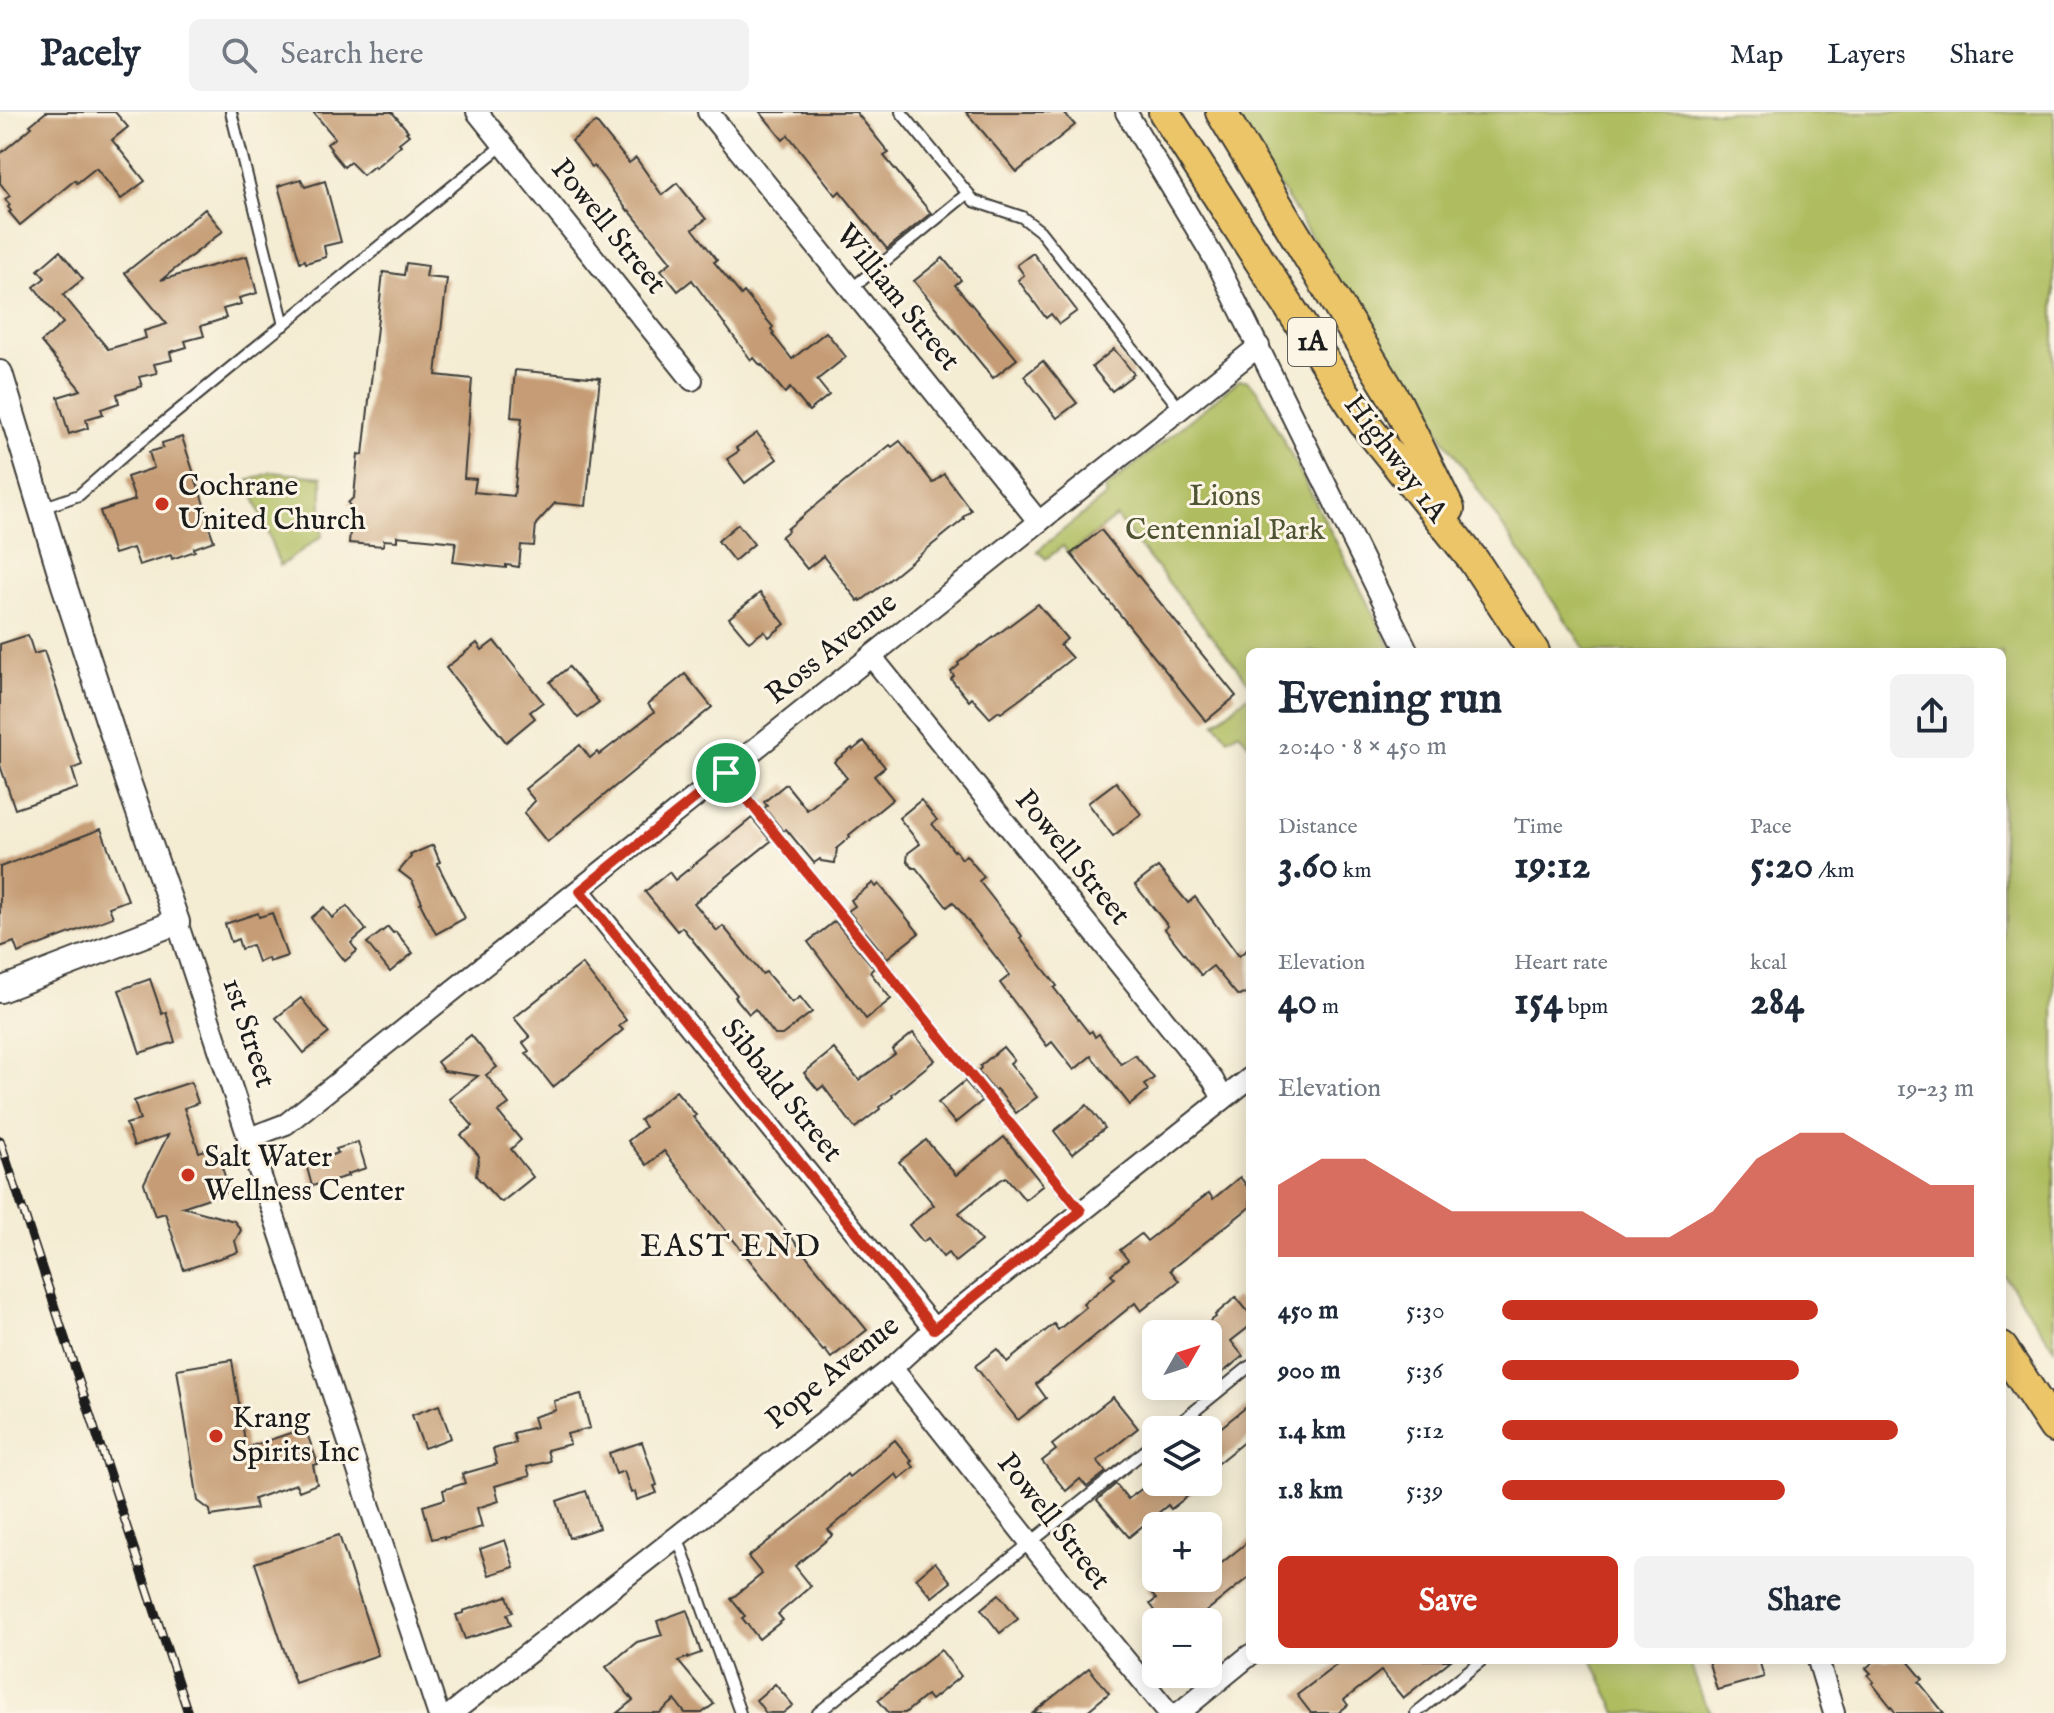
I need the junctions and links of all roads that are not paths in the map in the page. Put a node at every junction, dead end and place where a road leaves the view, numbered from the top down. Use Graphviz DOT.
graph roads {
  1 [pos="231,112"];
  2 [pos="477,112"];
  3 [pos="708,112"];
  4 [pos="901,112"];
  5 [pos="1126,112"];
  6 [pos="1164,112"];
  7 [pos="1221,112"];
  8 [pos="504,144"];
  9 [pos="968,193"];
  10 [pos="851,289"];
  11 [pos="284,325"];
  12 [pos="1259,346"];
  13 [pos="0,373"];
  14 [pos="692,380"];
  15 [pos="1180,409"];
  16 [pos="40,509"];
  17 [pos="1039,522"];
  18 [pos="1474,561"];
  19 [pos="1406,648"];
  20 [pos="1531,648"];
  21 [pos="871,656"];
  22 [pos="726,773"];
  23 [pos="580,891"];
  24 [pos="177,922"];
  25 [pos="0,990"];
  26 [pos="1246,1081"];
  27 [pos="1223,1099"];
  28 [pos="249,1138"];
  29 [pos="1081,1211"];
  30 [pos="934,1329"];
  31 [pos="2006,1354"];
  32 [pos="892,1368"];
  33 [pos="1246,1369"];
  34 [pos="2054,1412"];
  35 [pos="1188,1416"];
  36 [pos="2054,1427"];
  37 [pos="1142,1453"];
  38 [pos="677,1536"];
  39 [pos="1031,1543"];
  40 [pos="1246,1658"];
  41 [pos="1477,1664"];
  42 [pos="1819,1664"];
  43 [pos="438,1713"];
  44 [pos="452,1713"];
  45 [pos="740,1713"];
  46 [pos="818,1713"];
  47 [pos="1169,1713"];
  48 [pos="1179,1713"];
  49 [pos="1416,1713"];
  50 [pos="1834,1713"];
  1 -- 11 [label="lane"];
  2 -- 8 [label="street, Powell Street"];
  3 -- 10 [label="street, William Street"];
  4 -- 9 [label="lane"];
  5 -- 12 [label="street"];
  6 -- 18 [label="main road, Highway 1A / 1A"];
  7 -- 18 [label="main road, Highway 1A / 1A"];
  8 -- 11 [label="lane"];
  8 -- 14 [label="street, Powell Street"];
  9 -- 10 [label="lane"];
  9 -- 15 [label="lane"];
  10 -- 17 [label="street, William Street"];
  11 -- 16 [label="lane"];
  12 -- 15 [label="street, Ross Avenue"];
  12 -- 19 [label="street"];
  13 -- 16 [label="street, 1st Street"];
  15 -- 17 [label="street, Ross Avenue"];
  16 -- 24 [label="street, 1st Street"];
  17 -- 21 [label="street, Ross Avenue"];
  18 -- 20 [label="main road, Highway 1A / 1A"];
  21 -- 22 [label="street, Ross Avenue"];
  21 -- 27 [label="street, Powell Street"];
  22 -- 23 [label="street, Ross Avenue"];
  22 -- 29 [label="lane"];
  23 -- 28 [label="street, Ross Avenue"];
  23 -- 30 [label="street, Sibbald Street"];
  24 -- 25 [label="street"];
  24 -- 28 [label="street, 1st Street"];
  26 -- 27 [label="street, Pope Avenue"];
  27 -- 29 [label="street, Pope Avenue"];
  28 -- 43 [label="street, 1st Street"];
  29 -- 30 [label="street, Pope Avenue"];
  30 -- 32 [label="street, Pope Avenue"];
  31 -- 34 [label="main road"];
  31 -- 36 [label="main road"];
  32 -- 38 [label="street, Pope Avenue"];
  32 -- 39 [label="street, Powell Street"];
  33 -- 35 [label="lane"];
  37 -- 39 [label="lane"];
  38 -- 44 [label="street, Pope Avenue"];
  38 -- 45 [label="lane"];
  39 -- 46 [label="lane"];
  39 -- 47 [label="street, Powell Street"];
  40 -- 48 [label="street"];
  41 -- 49 [label="lane"];
  42 -- 50 [label="street"];
}
